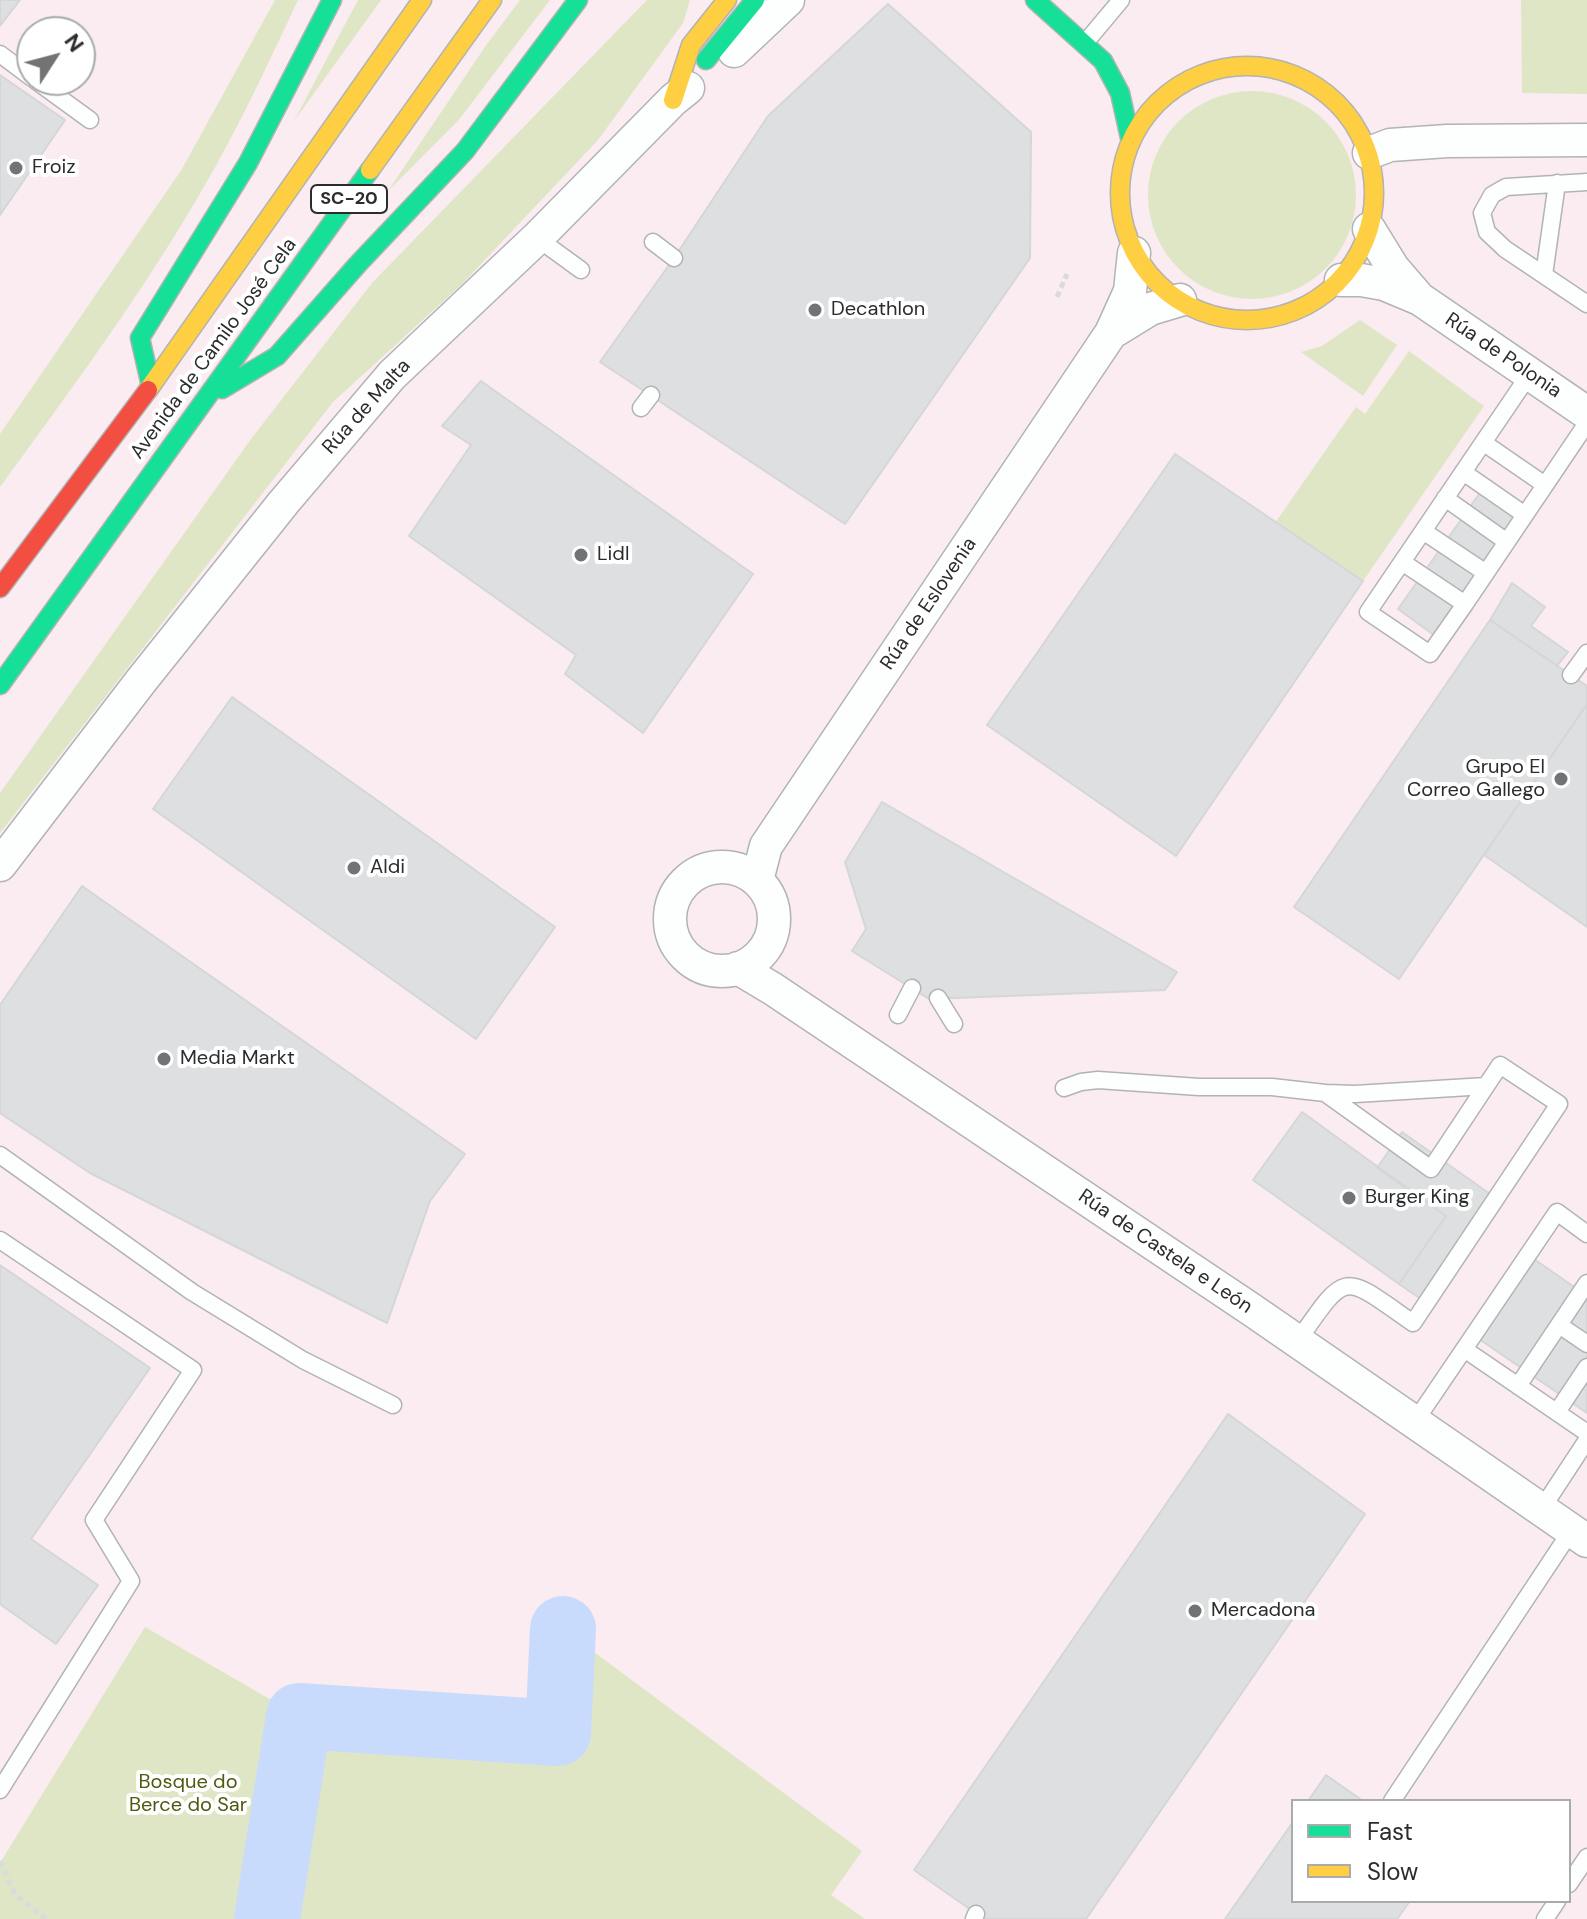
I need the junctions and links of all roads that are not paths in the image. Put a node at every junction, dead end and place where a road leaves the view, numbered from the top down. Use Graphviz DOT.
graph roads {
  1 [pos="332,0"];
  2 [pos="422,0"];
  3 [pos="492,0"];
  4 [pos="727,0"];
  5 [pos="755,0"];
  6 [pos="788,0"];
  7 [pos="1035,0"];
  8 [pos="1121,0"];
  9 [pos="578,2"];
  10 [pos="1083,44"];
  11 [pos="1103,61"];
  12 [pos="1127,71"];
  13 [pos="1188,78"];
  14 [pos="1161,80"];
  15 [pos="57,96"];
  16 [pos="673,100"];
  17 [pos="90,120"];
  18 [pos="1130,138"];
  19 [pos="1587,140"];
  20 [pos="1369,153"];
  21 [pos="1587,182"];
  22 [pos="1557,183"];
  23 [pos="1369,229"];
  24 [pos="537,238"];
  25 [pos="653,242"];
  26 [pos="1134,253"];
  27 [pos="674,258"];
  28 [pos="581,270"];
  29 [pos="1544,275"];
  30 [pos="1341,280"];
  31 [pos="1420,299"];
  32 [pos="1180,300"];
  33 [pos="1587,304"];
  34 [pos="1111,333"];
  35 [pos="1529,375"];
  36 [pos="151,386"];
  37 [pos="206,398"];
  38 [pos="1587,413"];
  39 [pos="1587,423"];
  40 [pos="1484,443"];
  41 [pos="1463,472"];
  42 [pos="1545,485"];
  43 [pos="1445,498"];
  44 [pos="1525,515"];
  45 [pos="1423,531"];
  46 [pos="1507,542"];
  47 [pos="1402,562"];
  48 [pos="1486,573"];
  49 [pos="0,588"];
  50 [pos="1465,604"];
  51 [pos="1587,653"];
  52 [pos="1571,675"];
  53 [pos="0,685"];
  54 [pos="0,865"];
  55 [pos="757,880"];
  56 [pos="738,968"];
  57 [pos="912,988"];
  58 [pos="938,998"];
  59 [pos="898,1015"];
  60 [pos="954,1024"];
  61 [pos="1486,1086"];
  62 [pos="1064,1088"];
  63 [pos="1325,1093"];
  64 [pos="0,1155"];
  65 [pos="1587,1234"];
  66 [pos="0,1240"];
  67 [pos="1587,1283"];
  68 [pos="1559,1325"];
  69 [pos="1297,1342"];
  70 [pos="1587,1344"];
  71 [pos="1464,1349"];
  72 [pos="1587,1367"];
  73 [pos="1518,1386"];
  74 [pos="393,1405"];
  75 [pos="1557,1412"];
  76 [pos="1414,1423"];
  77 [pos="1587,1433"];
  78 [pos="1587,1440"];
  79 [pos="1541,1510"];
  80 [pos="1579,1536"];
  81 [pos="0,1790"];
  82 [pos="1393,1799"];
  83 [pos="1587,1857"];
  84 [pos="1571,1881"];
  1 -- 36 [label="main road"];
  2 -- 36 [label="main road, Avenida de Camilo José Cela / SC-20"];
  3 -- 37 [label="main road, Avenida de Camilo José Cela / SC-20"];
  4 -- 16 [label="main road"];
  5 -- 16 [label="main road"];
  6 -- 16 [label="street, Rúa de Malta"];
  7 -- 10 [label="main road"];
  8 -- 10 [label="lane"];
  9 -- 37 [label="main road, SC-20"];
  10 -- 11 [label="main road"];
  11 -- 12 [label="main road"];
  11 -- 18 [label="main road"];
  13 -- 14 [label="main road"];
  13 -- 18 [label="main road"];
  13 -- 20 [label="main road"];
  15 -- 17 [label="lane"];
  16 -- 24 [label="street, Rúa de Malta"];
  18 -- 26 [label="main road"];
  19 -- 20 [label="street"];
  20 -- 23 [label="main road"];
  21 -- 22 [label="lane"];
  22 -- 29 [label="lane"];
  22 -- 29 [label="lane"];
  23 -- 30 [label="main road"];
  23 -- 31 [label="street, Rúa de Polonia"];
  24 -- 28 [label="lane"];
  24 -- 54 [label="street, Rúa de Malta"];
  25 -- 27 [label="lane"];
  26 -- 32 [label="main road"];
  26 -- 34 [label="street, Rúa de Eslovenia"];
  29 -- 33 [label="lane"];
  30 -- 31 [label="street, Rúa de Polonia"];
  30 -- 32 [label="main road"];
  31 -- 35 [label="street, Rúa de Polonia"];
  32 -- 34 [label="street, Rúa de Eslovenia"];
  34 -- 55 [label="street, Rúa de Eslovenia"];
  35 -- 38 [label="street, Rúa de Polonia"];
  35 -- 40 [label="lane"];
  36 -- 49 [label="main road, Avenida de Camilo José Cela / SC-20"];
  37 -- 53 [label="main road, Avenida de Camilo José Cela / SC-20"];
  39 -- 42 [label="lane"];
  40 -- 41 [label="lane"];
  40 -- 42 [label="lane"];
  41 -- 43 [label="lane"];
  41 -- 44 [label="lane"];
  42 -- 44 [label="lane"];
  43 -- 45 [label="lane"];
  43 -- 46 [label="lane"];
  44 -- 46 [label="lane"];
  45 -- 47 [label="lane"];
  45 -- 48 [label="lane"];
  46 -- 48 [label="lane"];
  47 -- 50 [label="lane"];
  47 -- 50 [label="lane"];
  48 -- 50 [label="lane"];
  51 -- 52 [label="lane"];
  55 -- 56 [label="street"];
  55 -- 56 [label="street"];
  56 -- 69 [label="street, Rúa de Castela e León"];
  57 -- 59 [label="lane"];
  58 -- 60 [label="lane"];
  61 -- 63 [label="lane"];
  61 -- 63 [label="lane"];
  61 -- 69 [label="lane"];
  62 -- 63 [label="lane"];
  64 -- 74 [label="lane"];
  65 -- 71 [label="lane"];
  66 -- 81 [label="lane"];
  67 -- 68 [label="lane"];
  68 -- 70 [label="lane"];
  68 -- 73 [label="lane"];
  69 -- 76 [label="street, Rúa de Castela e León"];
  71 -- 73 [label="lane"];
  71 -- 76 [label="lane"];
  72 -- 75 [label="lane"];
  73 -- 75 [label="lane"];
  75 -- 77 [label="lane"];
  76 -- 79 [label="street, Rúa de Castela e León"];
  78 -- 79 [label="lane"];
  79 -- 80 [label="street, Rúa de Castela e León"];
  80 -- 82 [label="lane"];
  83 -- 84 [label="lane"];
}
